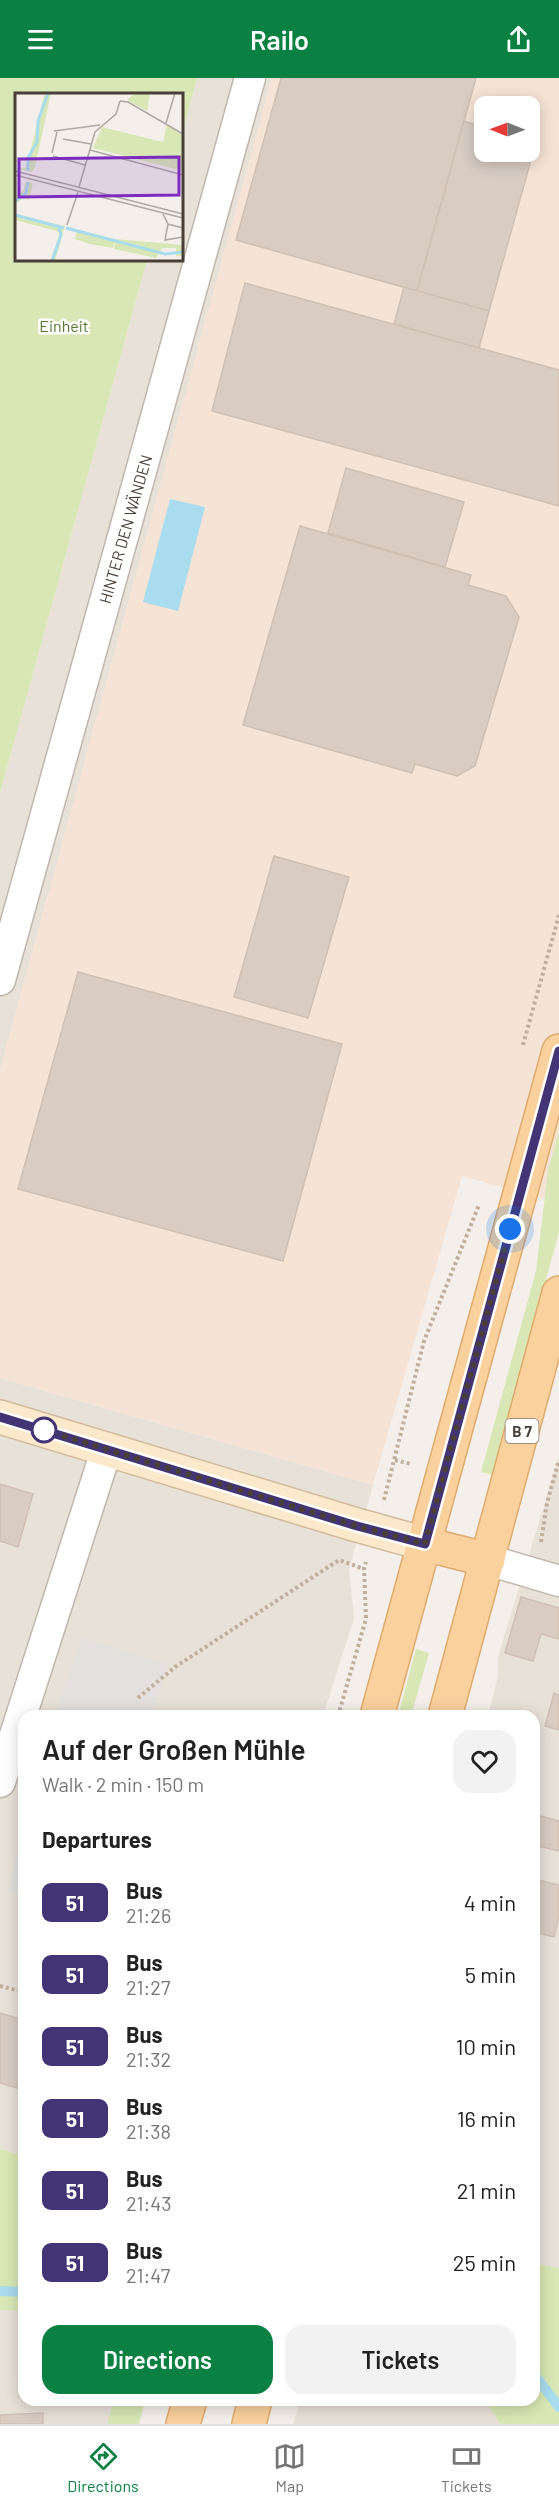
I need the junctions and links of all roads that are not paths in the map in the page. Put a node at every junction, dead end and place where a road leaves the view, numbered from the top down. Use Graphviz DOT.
graph roads {
  1 [pos="250,78"];
  2 [pos="0,980"];
  3 [pos="559,1051"];
  4 [pos="559,1293"];
  5 [pos="0,1417"];
  6 [pos="106,1448"];
  7 [pos="425,1544"];
  8 [pos="488,1560"];
  9 [pos="559,1581"];
  10 [pos="23,1710"];
  11 [pos="379,1710"];
  12 [pos="447,1710"];
  13 [pos="18,1725"];
  14 [pos="0,1782"];
  15 [pos="188,2406"];
  16 [pos="254,2406"];
  17 [pos="183,2424"];
  18 [pos="249,2424"];
  1 -- 2 [label="street, HINTER DEN WÄNDEN"];
  3 -- 7 [label="main road"];
  4 -- 8 [label="main road, B 7"];
  5 -- 6 [label="street"];
  6 -- 7 [label="street"];
  6 -- 10 [label="street"];
  7 -- 8 [label="main road"];
  7 -- 11 [label="main road"];
  8 -- 9 [label="street"];
  8 -- 12 [label="main road, B 7"];
  13 -- 14 [label="street"];
  15 -- 17 [label="main road"];
  16 -- 18 [label="main road"];
}
